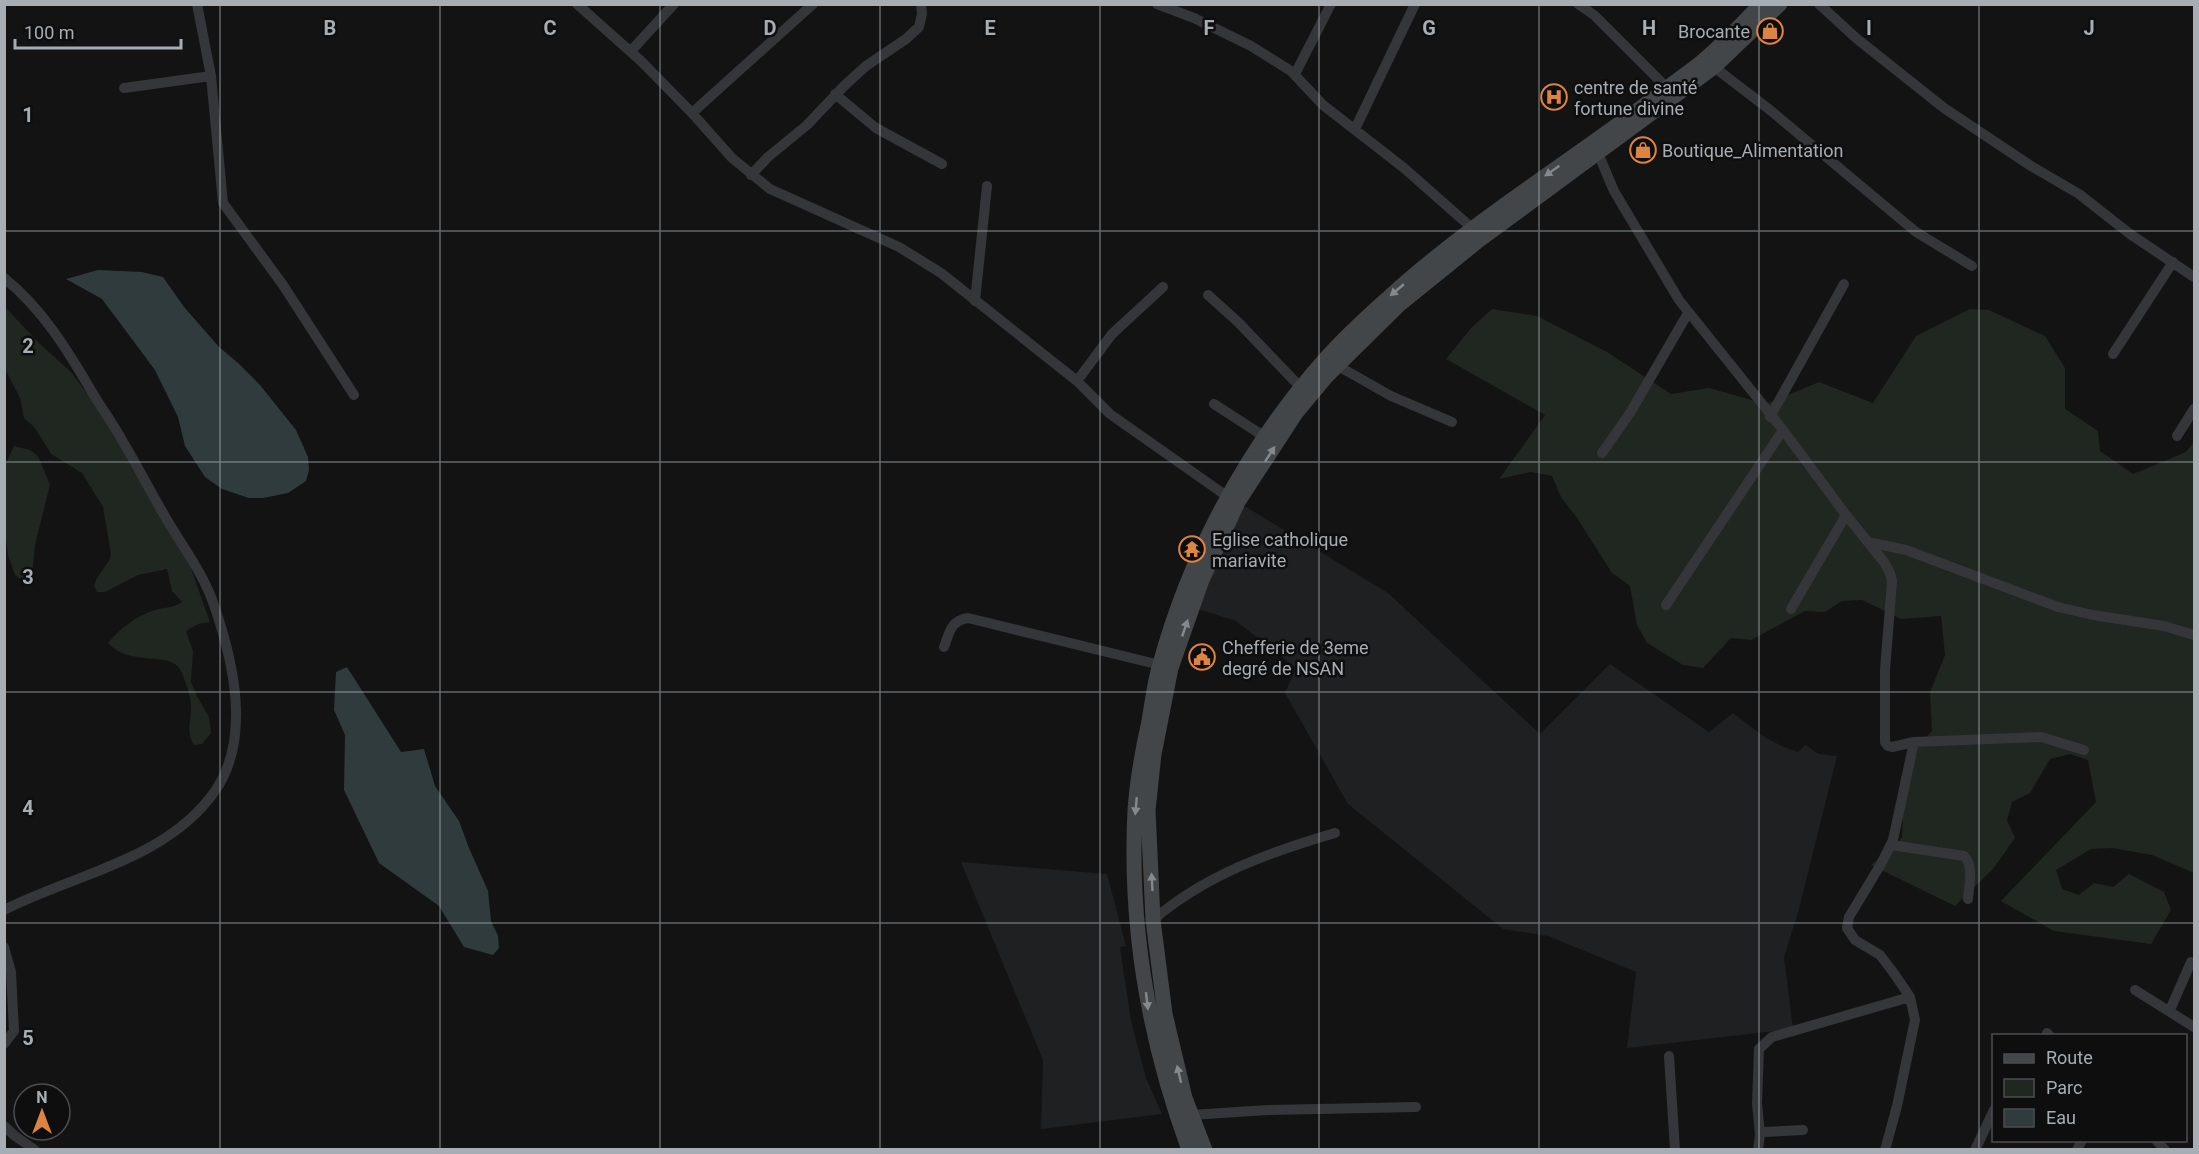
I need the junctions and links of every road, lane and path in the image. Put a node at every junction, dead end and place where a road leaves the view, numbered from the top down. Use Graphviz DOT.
graph roads {
  1 [pos="197,4"];
  2 [pos="577,4"];
  3 [pos="674,4"];
  4 [pos="813,4"];
  5 [pos="921,4"];
  6 [pos="1157,4"];
  7 [pos="1332,4"];
  8 [pos="1415,4"];
  9 [pos="1578,4"];
  10 [pos="1761,4"];
  11 [pos="1780,4"];
  12 [pos="1819,4"];
  13 [pos="630,51"];
  14 [pos="1714,67"];
  15 [pos="1295,74"];
  16 [pos="211,76"];
  17 [pos="124,88"];
  18 [pos="1667,88"];
  19 [pos="835,94"];
  20 [pos="692,113"];
  21 [pos="1355,129"];
  22 [pos="1598,153"];
  23 [pos="942,164"];
  24 [pos="751,175"];
  25 [pos="987,186"];
  26 [pos="1472,228"];
  27 [pos="2173,262"];
  28 [pos="1972,266"];
  29 [pos="2194,277"];
  30 [pos="4,278"];
  31 [pos="1844,284"];
  32 [pos="1163,287"];
  33 [pos="1208,295"];
  34 [pos="975,301"];
  35 [pos="1688,313"];
  36 [pos="2113,354"];
  37 [pos="1338,366"];
  38 [pos="1077,381"];
  39 [pos="1306,392"];
  40 [pos="354,395"];
  41 [pos="1214,404"];
  42 [pos="2194,409"];
  43 [pos="1770,417"];
  44 [pos="1452,423"];
  45 [pos="1783,430"];
  46 [pos="2177,436"];
  47 [pos="1265,437"];
  48 [pos="1602,453"];
  49 [pos="1228,497"];
  50 [pos="1846,515"];
  51 [pos="1868,542"];
  52 [pos="1666,605"];
  53 [pos="1791,609"];
  54 [pos="2194,634"];
  55 [pos="944,647"];
  56 [pos="1160,665"];
  57 [pos="1914,742"];
  58 [pos="2084,750"];
  59 [pos="1335,833"];
  60 [pos="1891,844"];
  61 [pos="1968,898"];
  62 [pos="4,910"];
  63 [pos="1153,920"];
  64 [pos="4,947"];
  65 [pos="2191,962"];
  66 [pos="2135,990"];
  67 [pos="1910,997"];
  68 [pos="2170,1010"];
  69 [pos="2194,1027"];
  70 [pos="4,1044"];
  71 [pos="1669,1056"];
  72 [pos="1416,1107"];
  73 [pos="1191,1114"];
  74 [pos="1992,1114"];
  75 [pos="4,1126"];
  76 [pos="1803,1130"];
  77 [pos="1760,1134"];
  78 [pos="35,1149"];
  79 [pos="1189,1149"];
  80 [pos="1205,1149"];
  81 [pos="1675,1149"];
  82 [pos="1758,1149"];
  83 [pos="1885,1149"];
  84 [pos="1975,1149"];
  1 -- 16 [label="street"];
  2 -- 13 [label="street"];
  3 -- 13 [label="street"];
  4 -- 20 [label="street"];
  5 -- 19 [label="street"];
  6 -- 15 [label="street"];
  7 -- 15 [label="street"];
  8 -- 21 [label="street"];
  9 -- 18 [label="street"];
  10 -- 18 [label="main road"];
  11 -- 14 [label="main road"];
  12 -- 27 [label="street"];
  13 -- 20 [label="street"];
  14 -- 22 [label="main road"];
  14 -- 28 [label="street"];
  15 -- 21 [label="street"];
  16 -- 17 [label="street"];
  16 -- 40 [label="street"];
  18 -- 26 [label="main road, one-way"];
  19 -- 23 [label="street"];
  19 -- 24 [label="street"];
  20 -- 24 [label="street"];
  21 -- 26 [label="street"];
  22 -- 35 [label="street"];
  22 -- 37 [label="main road"];
  24 -- 34 [label="street"];
  25 -- 34 [label="street"];
  26 -- 39 [label="main road, one-way"];
  27 -- 29 [label="street"];
  27 -- 36 [label="street"];
  30 -- 62 [label="street"];
  31 -- 43 [label="street"];
  32 -- 38 [label="street"];
  33 -- 39 [label="street"];
  34 -- 38 [label="street"];
  35 -- 43 [label="street"];
  35 -- 48 [label="street"];
  37 -- 39 [label="main road"];
  37 -- 44 [label="street"];
  38 -- 49 [label="street"];
  39 -- 47 [label="main road"];
  63 -- 39 [label="main road, one-way"];
  41 -- 47 [label="street"];
  42 -- 46 [label="street"];
  43 -- 45 [label="street"];
  45 -- 50 [label="street"];
  45 -- 52 [label="street"];
  47 -- 49 [label="main road"];
  49 -- 56 [label="main road"];
  50 -- 51 [label="street"];
  50 -- 53 [label="street"];
  51 -- 54 [label="street"];
  51 -- 57 [label="street"];
  55 -- 56 [label="street"];
  56 -- 79 [label="main road, one-way"];
  57 -- 58 [label="street"];
  57 -- 60 [label="street"];
  59 -- 63 [label="street"];
  60 -- 61 [label="street"];
  60 -- 67 [label="street"];
  73 -- 63 [label="main road, one-way"];
  64 -- 70 [label="street"];
  65 -- 68 [label="street"];
  66 -- 68 [label="street"];
  67 -- 77 [label="street"];
  67 -- 83 [label="street"];
  68 -- 69 [label="street"];
  71 -- 81 [label="street"];
  72 -- 73 [label="street"];
  73 -- 80 [label="main road"];
  74 -- 84 [label="street"];
  75 -- 78 [label="street"];
  76 -- 77 [label="street"];
  77 -- 82 [label="street"];
}
